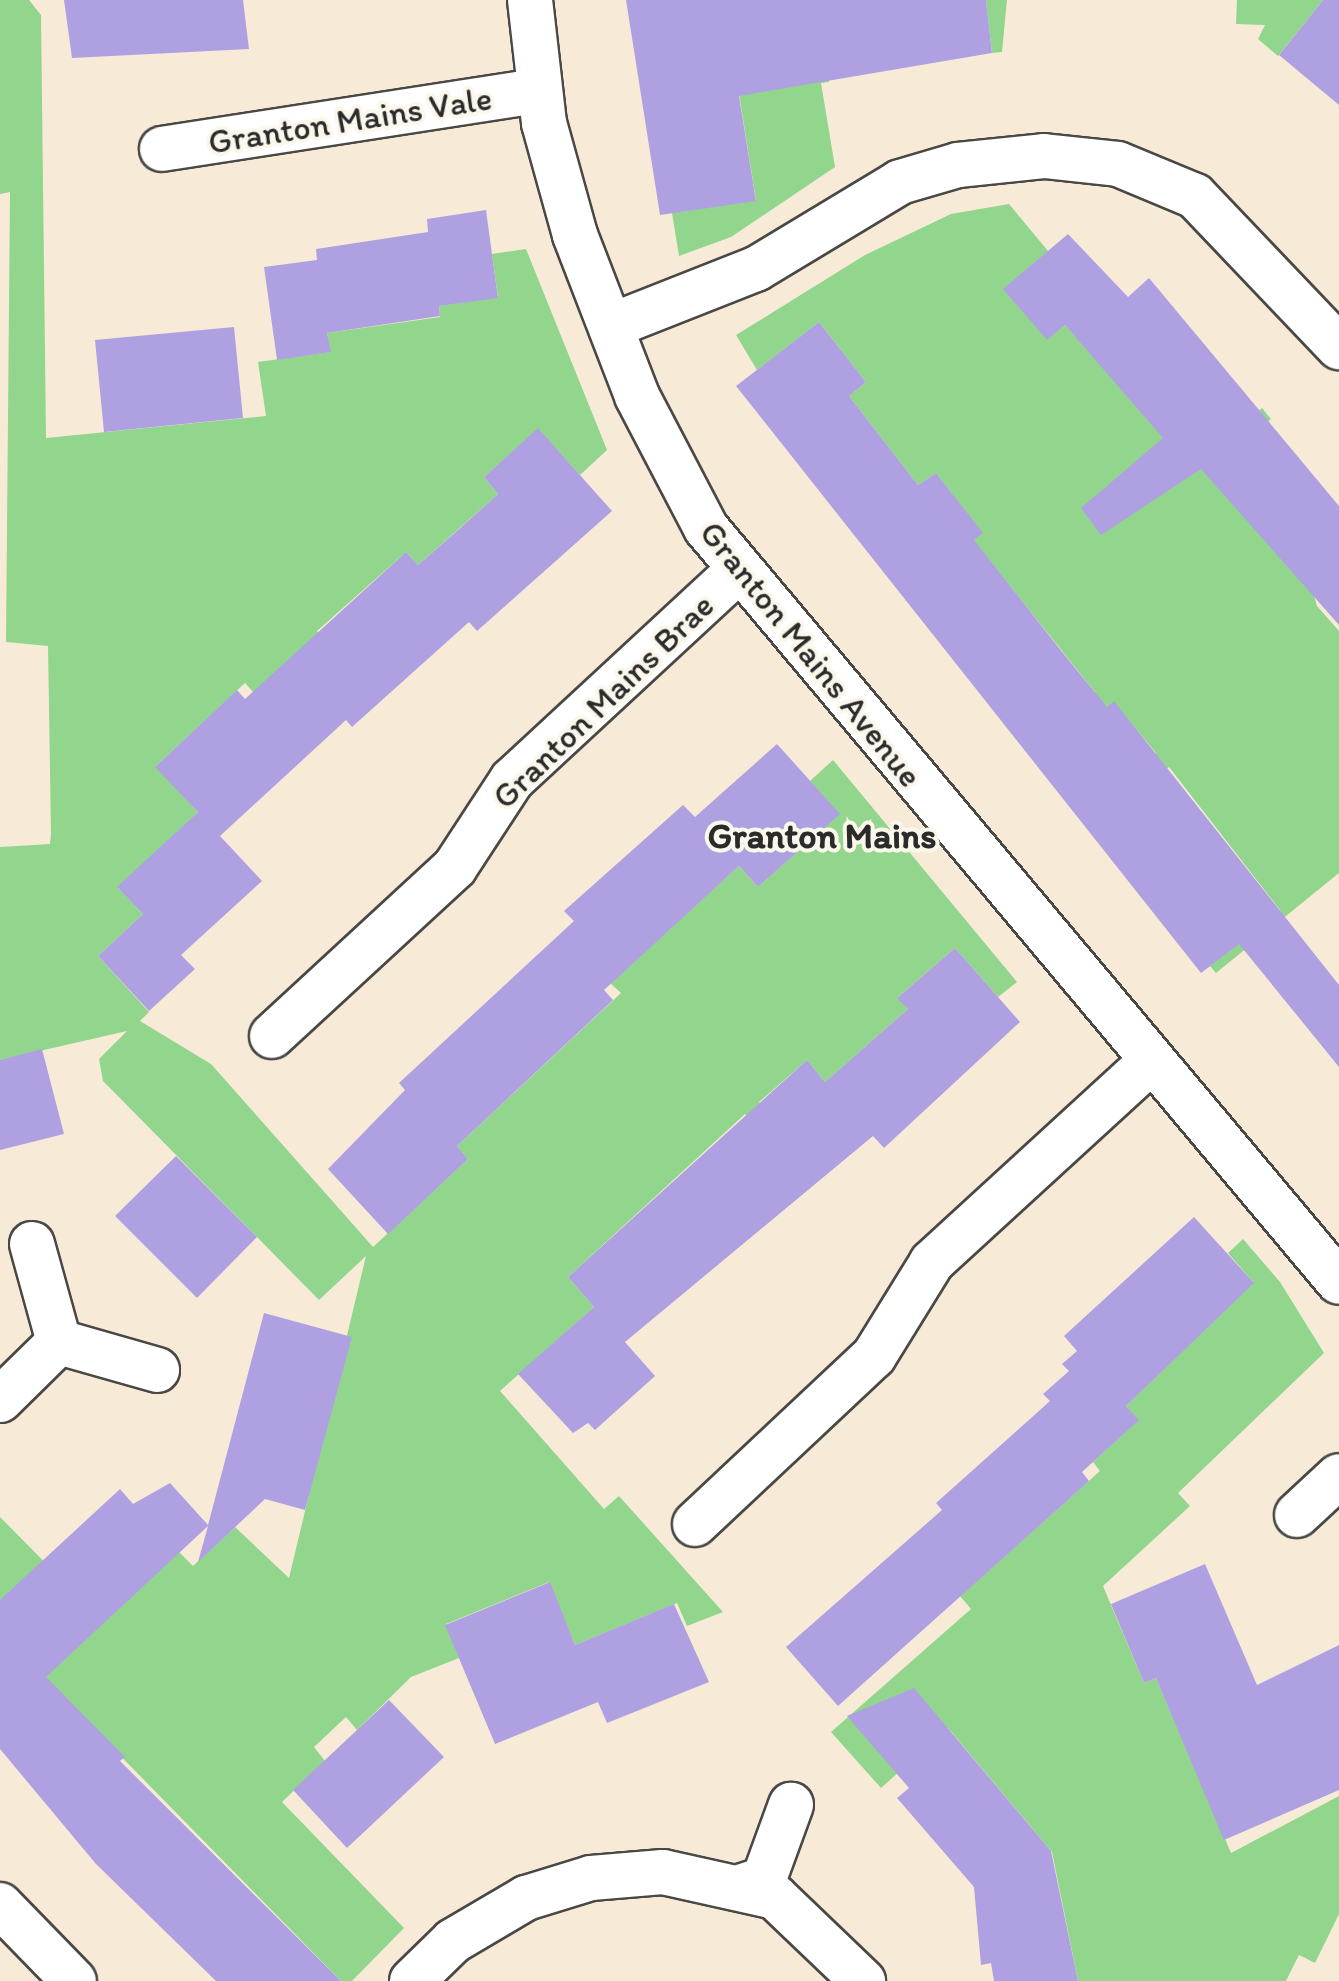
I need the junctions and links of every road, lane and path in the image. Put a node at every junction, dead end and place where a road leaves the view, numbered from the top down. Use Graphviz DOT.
graph roads {
  1 [pos="530,0"];
  2 [pos="538,91"];
  3 [pos="162,149"];
  4 [pos="611,326"];
  5 [pos="1339,347"];
  6 [pos="737,572"];
  7 [pos="272,1036"];
  8 [pos="1149,1063"];
  9 [pos="32,1244"];
  10 [pos="1339,1282"];
  11 [pos="59,1342"];
  12 [pos="157,1370"];
  13 [pos="0,1400"];
  14 [pos="1339,1476"];
  15 [pos="1297,1515"];
  16 [pos="695,1524"];
  17 [pos="791,1805"];
  18 [pos="743,1886"];
  19 [pos="0,1905"];
  20 [pos="74,1981"];
  21 [pos="412,1981"];
  22 [pos="863,1981"];
  1 -- 2 [label="street, Granton Mains Avenue"];
  2 -- 3 [label="street, Granton Mains Vale"];
  2 -- 4 [label="street, Granton Mains Avenue"];
  4 -- 5 [label="street"];
  4 -- 6 [label="street, Granton Mains Avenue"];
  6 -- 7 [label="street, Granton Mains Brae"];
  6 -- 8 [label="street, Granton Mains Avenue"];
  8 -- 10 [label="street, Granton Mains Avenue"];
  8 -- 16 [label="street"];
  9 -- 11 [label="street"];
  11 -- 12 [label="street"];
  11 -- 13 [label="street"];
  14 -- 15 [label="street"];
  17 -- 18 [label="street"];
  18 -- 21 [label="street"];
  18 -- 22 [label="street"];
  19 -- 20 [label="street"];
}
